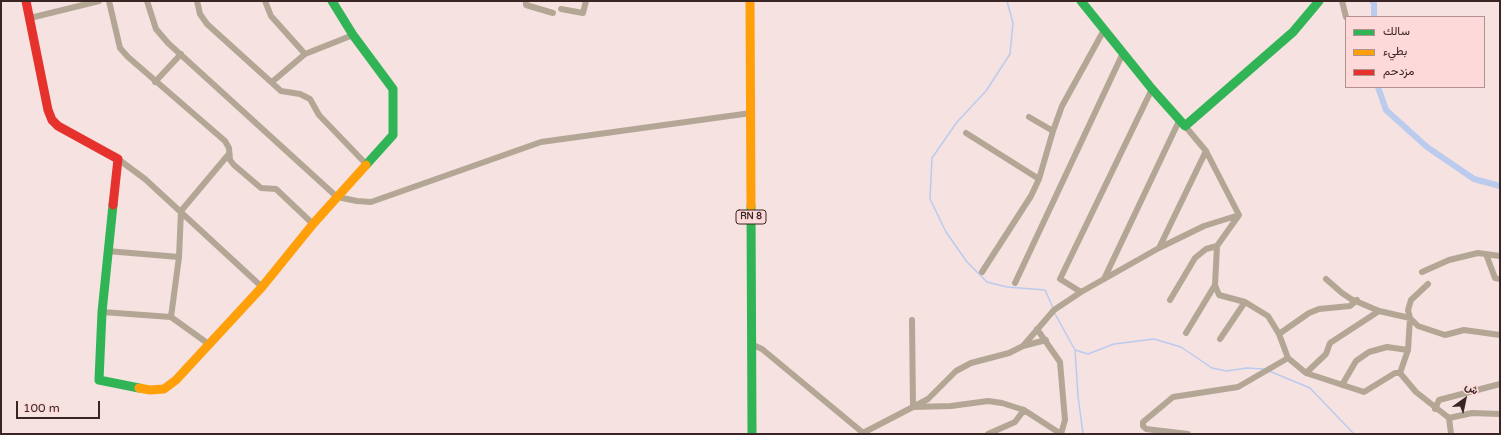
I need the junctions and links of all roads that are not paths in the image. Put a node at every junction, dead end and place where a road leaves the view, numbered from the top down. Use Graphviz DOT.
graph roads {
  1 [pos="26,1"];
  2 [pos="99,1"];
  3 [pos="109,1"];
  4 [pos="148,1"];
  5 [pos="197,1"];
  6 [pos="265,1"];
  7 [pos="332,1"];
  8 [pos="526,1"];
  9 [pos="586,1"];
  10 [pos="750,1"];
  11 [pos="1081,1"];
  12 [pos="1319,1"];
  13 [pos="1342,1"];
  14 [pos="561,9"];
  15 [pos="553,13"];
  16 [pos="1346,16"];
  17 [pos="30,18"];
  18 [pos="1104,30"];
  19 [pos="353,35"];
  20 [pos="1123,53"];
  21 [pos="181,54"];
  22 [pos="305,54"];
  23 [pos="155,82"];
  24 [pos="272,82"];
  25 [pos="1152,89"];
  26 [pos="751,113"];
  27 [pos="1029,117"];
  28 [pos="1182,124"];
  29 [pos="1053,131"];
  30 [pos="966,133"];
  31 [pos="1206,151"];
  32 [pos="228,158"];
  33 [pos="118,159"];
  34 [pos="367,165"];
  35 [pos="1039,179"];
  36 [pos="337,197"];
  37 [pos="181,211"];
  38 [pos="1238,215"];
  39 [pos="313,224"];
  40 [pos="1217,246"];
  41 [pos="1159,248"];
  42 [pos="107,251"];
  43 [pos="1486,254"];
  44 [pos="1500,256"];
  45 [pos="180,257"];
  46 [pos="982,272"];
  47 [pos="1422,272"];
  48 [pos="1104,279"];
  49 [pos="1326,279"];
  50 [pos="1500,279"];
  51 [pos="1015,283"];
  52 [pos="1428,284"];
  53 [pos="1215,285"];
  54 [pos="262,287"];
  55 [pos="1081,292"];
  56 [pos="1170,300"];
  57 [pos="1357,300"];
  58 [pos="1245,302"];
  59 [pos="1379,311"];
  60 [pos="102,312"];
  61 [pos="171,317"];
  62 [pos="1410,318"];
  63 [pos="912,320"];
  64 [pos="1037,329"];
  65 [pos="1186,333"];
  66 [pos="1279,334"];
  67 [pos="1500,335"];
  68 [pos="1220,339"];
  69 [pos="1046,340"];
  70 [pos="751,344"];
  71 [pos="210,345"];
  72 [pos="1023,346"];
  73 [pos="1408,350"];
  74 [pos="1288,358"];
  75 [pos="1306,373"];
  76 [pos="1400,373"];
  77 [pos="1500,384"];
  78 [pos="1342,385"];
  79 [pos="913,407"];
  80 [pos="1435,409"];
  81 [pos="1024,410"];
  82 [pos="1500,414"];
  83 [pos="1449,418"];
  84 [pos="862,433"];
  85 [pos="752,434"];
  86 [pos="988,434"];
  87 [pos="1061,434"];
  88 [pos="1188,434"];
  89 [pos="1451,434"];
  1 -- 17 [label="street"];
  2 -- 17 [label="street"];
  3 -- 23 [label="street"];
  4 -- 21 [label="street"];
  5 -- 24 [label="street"];
  6 -- 22 [label="street"];
  7 -- 19 [label="street"];
  8 -- 15 [label="street"];
  9 -- 14 [label="street"];
  10 -- 26 [label="street, RN 8"];
  11 -- 18 [label="street"];
  12 -- 28 [label="street"];
  13 -- 16 [label="street"];
  17 -- 33 [label="street"];
  18 -- 20 [label="street"];
  18 -- 29 [label="street"];
  19 -- 22 [label="street"];
  19 -- 34 [label="street"];
  20 -- 25 [label="street"];
  20 -- 51 [label="street"];
  21 -- 23 [label="street"];
  21 -- 36 [label="street"];
  22 -- 24 [label="street"];
  23 -- 32 [label="street"];
  24 -- 34 [label="street"];
  25 -- 28 [label="street"];
  25 -- 55 [label="street"];
  26 -- 36 [label="street"];
  26 -- 70 [label="street, RN 8"];
  27 -- 29 [label="street"];
  28 -- 31 [label="street"];
  28 -- 48 [label="street"];
  29 -- 35 [label="street"];
  30 -- 35 [label="street"];
  31 -- 38 [label="street"];
  31 -- 41 [label="street"];
  32 -- 37 [label="street"];
  32 -- 39 [label="street"];
  33 -- 37 [label="street"];
  33 -- 42 [label="street"];
  34 -- 36 [label="street"];
  35 -- 46 [label="street"];
  36 -- 39 [label="street"];
  37 -- 45 [label="street"];
  37 -- 54 [label="street"];
  38 -- 40 [label="street"];
  38 -- 41 [label="street"];
  39 -- 54 [label="street"];
  40 -- 53 [label="street"];
  40 -- 56 [label="street"];
  41 -- 48 [label="street"];
  42 -- 45 [label="street"];
  42 -- 60 [label="street"];
  43 -- 44 [label="street"];
  43 -- 47 [label="street"];
  43 -- 50 [label="street"];
  45 -- 61 [label="street"];
  48 -- 55 [label="street"];
  49 -- 57 [label="street"];
  52 -- 62 [label="street"];
  53 -- 58 [label="street"];
  53 -- 65 [label="street"];
  54 -- 71 [label="street"];
  55 -- 64 [label="street"];
  57 -- 59 [label="street"];
  57 -- 66 [label="street"];
  58 -- 66 [label="street"];
  58 -- 68 [label="street"];
  59 -- 62 [label="street"];
  59 -- 75 [label="street"];
  60 -- 61 [label="street"];
  60 -- 71 [label="street"];
  61 -- 71 [label="street"];
  62 -- 67 [label="street"];
  62 -- 73 [label="street"];
  63 -- 79 [label="street"];
  64 -- 69 [label="street"];
  64 -- 72 [label="street"];
  66 -- 74 [label="street"];
  69 -- 72 [label="street"];
  69 -- 87 [label="street"];
  70 -- 84 [label="street"];
  70 -- 85 [label="street, RN 8"];
  72 -- 79 [label="street"];
  73 -- 76 [label="street"];
  73 -- 78 [label="street"];
  74 -- 75 [label="street"];
  74 -- 88 [label="street"];
  75 -- 78 [label="street"];
  76 -- 78 [label="street"];
  76 -- 80 [label="street"];
  77 -- 80 [label="street"];
  79 -- 81 [label="street"];
  79 -- 84 [label="street"];
  80 -- 83 [label="street"];
  81 -- 86 [label="street"];
  81 -- 87 [label="street"];
  82 -- 83 [label="street"];
  83 -- 89 [label="street"];
}
